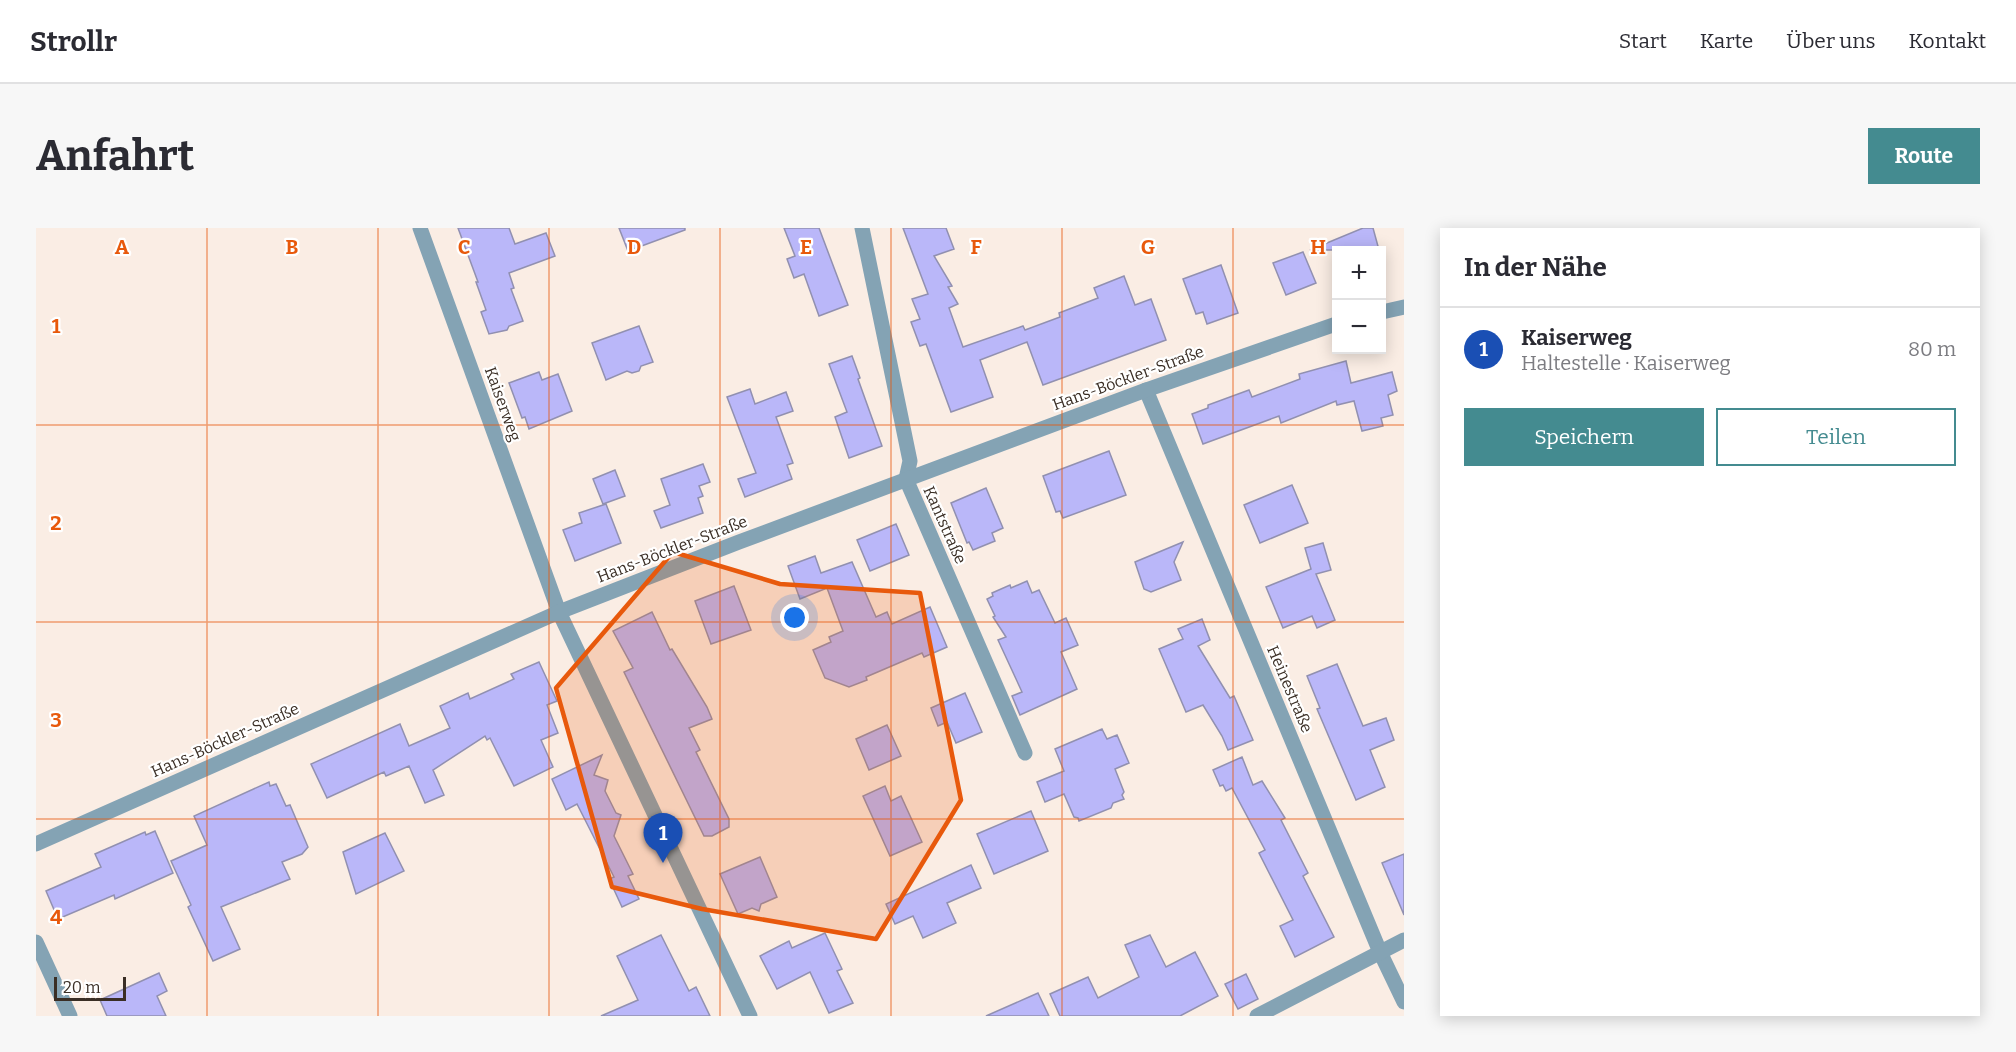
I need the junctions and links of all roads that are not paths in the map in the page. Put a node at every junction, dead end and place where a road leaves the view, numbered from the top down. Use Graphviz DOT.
graph roads {
  1 [pos="420,228"];
  2 [pos="862,228"];
  3 [pos="1404,307"];
  4 [pos="1386,311"];
  5 [pos="1332,325"];
  6 [pos="1146,390"];
  7 [pos="906,480"];
  8 [pos="560,612"];
  9 [pos="1025,753"];
  10 [pos="36,844"];
  11 [pos="1404,940"];
  12 [pos="36,942"];
  13 [pos="1380,952"];
  14 [pos="1404,1002"];
  15 [pos="70,1016"];
  16 [pos="750,1016"];
  17 [pos="1257,1016"];
  1 -- 8 [label="street, Kaiserweg"];
  2 -- 7 [label="street, Kantstraße"];
  3 -- 4 [label="street"];
  5 -- 6 [label="street, Hans-Böckler-Straße"];
  6 -- 7 [label="street, Hans-Böckler-Straße"];
  6 -- 13 [label="street, Heinestraße"];
  7 -- 8 [label="street, Hans-Böckler-Straße"];
  7 -- 9 [label="street, Kantstraße"];
  8 -- 10 [label="street, Hans-Böckler-Straße"];
  8 -- 16 [label="street, Kaiserweg"];
  11 -- 13 [label="street"];
  12 -- 15 [label="street"];
  13 -- 14 [label="street, Heinestraße"];
  13 -- 17 [label="street"];
}
